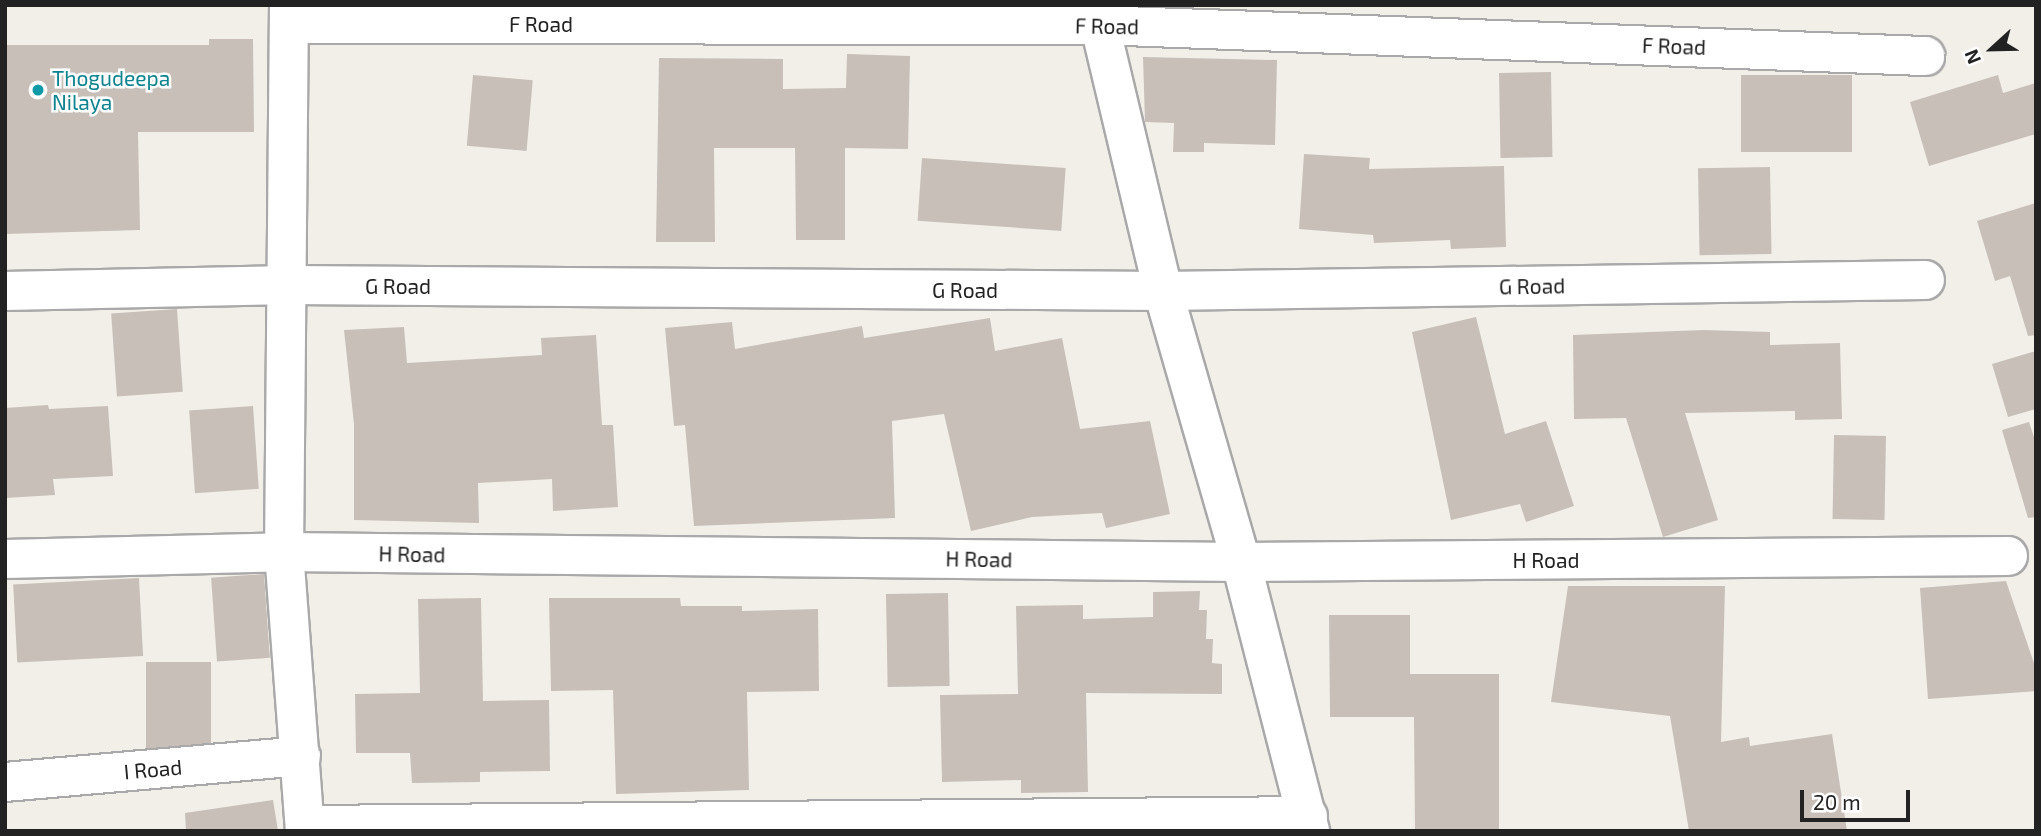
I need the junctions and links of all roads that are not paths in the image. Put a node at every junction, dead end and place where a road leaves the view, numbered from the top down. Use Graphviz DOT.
graph roads {
  1 [pos="289,14"];
  2 [pos="1097,15"];
  3 [pos="1925,56"];
  4 [pos="1925,280"];
  5 [pos="290,285"];
  6 [pos="5,291"];
  7 [pos="1163,291"];
  8 [pos="284,552"];
  9 [pos="2008,556"];
  10 [pos="5,559"];
  11 [pos="1241,562"];
  12 [pos="302,756"];
  13 [pos="5,782"];
  14 [pos="1309,823"];
  15 [pos="305,828"];
  1 -- 2 [label="street, F Road"];
  1 -- 5 [label="street"];
  2 -- 3 [label="street, F Road"];
  2 -- 7 [label="street"];
  4 -- 7 [label="street, G Road"];
  5 -- 6 [label="street, G Road"];
  5 -- 7 [label="street, G Road"];
  5 -- 8 [label="street"];
  7 -- 11 [label="street"];
  8 -- 10 [label="street, H Road"];
  8 -- 11 [label="street, H Road"];
  8 -- 12 [label="street"];
  9 -- 11 [label="street, H Road"];
  11 -- 14 [label="street"];
  12 -- 13 [label="street, I Road"];
  12 -- 15 [label="street"];
  14 -- 15 [label="street"];
}
